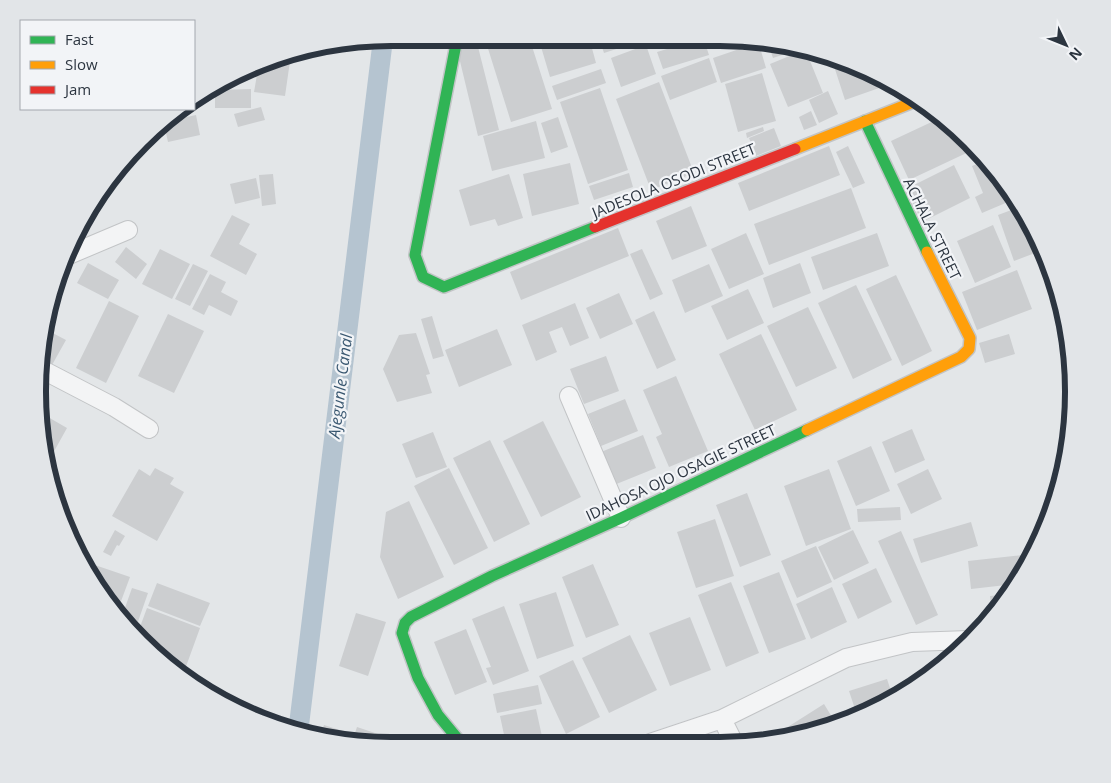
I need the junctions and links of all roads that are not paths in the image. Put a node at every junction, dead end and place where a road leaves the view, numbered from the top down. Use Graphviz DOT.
graph roads {
  1 [pos="456,46"];
  2 [pos="910,103"];
  3 [pos="865,122"];
  4 [pos="128,230"];
  5 [pos="76,252"];
  6 [pos="969,349"];
  7 [pos="47,372"];
  8 [pos="569,396"];
  9 [pos="149,428"];
  10 [pos="622,518"];
  11 [pos="959,640"];
  12 [pos="722,719"];
  13 [pos="731,736"];
  14 [pos="456,737"];
  15 [pos="668,737"];
  1 -- 3 [label="street, JADESOLA OSODI STREET"];
  2 -- 3 [label="street, JADESOLA OSODI STREET"];
  3 -- 6 [label="street, ACHALA STREET"];
  4 -- 5 [label="street"];
  6 -- 10 [label="street, IDAHOSA OJO OSAGIE STREET"];
  7 -- 9 [label="street"];
  8 -- 10 [label="street"];
  10 -- 14 [label="street, IDAHOSA OJO OSAGIE STREET"];
  11 -- 12 [label="street"];
  12 -- 13 [label="street"];
  12 -- 15 [label="street"];
}
